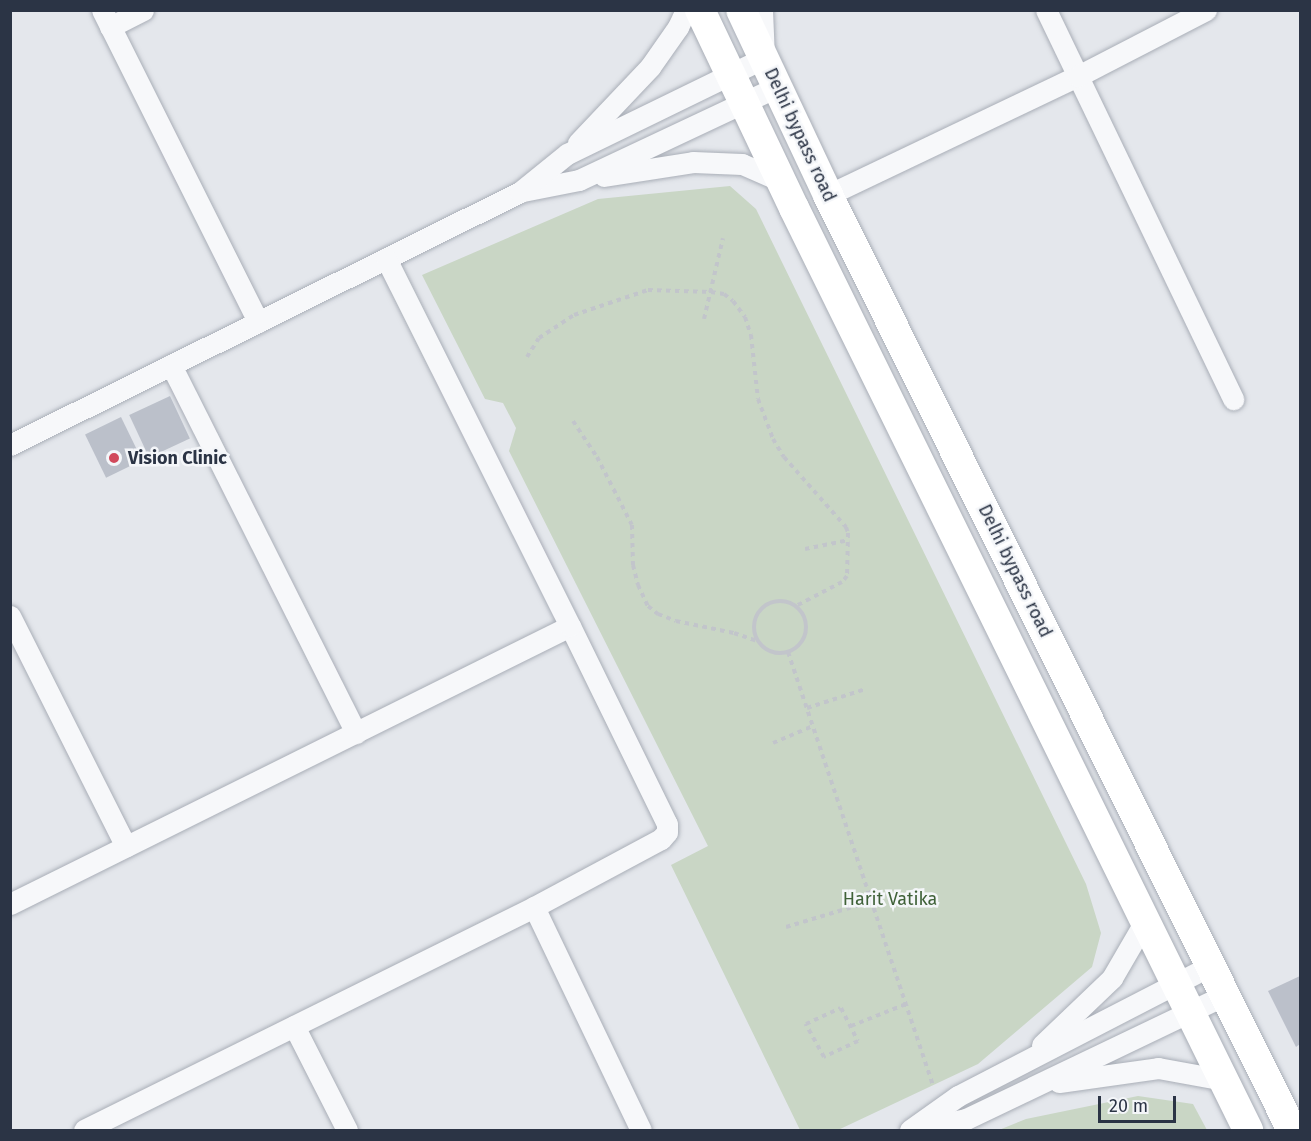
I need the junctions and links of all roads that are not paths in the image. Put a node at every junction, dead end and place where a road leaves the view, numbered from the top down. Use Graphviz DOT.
graph roads {
  1 [pos="143,10"];
  2 [pos="686,10"];
  3 [pos="700,10"];
  4 [pos="741,10"];
  5 [pos="762,10"];
  6 [pos="1046,10"];
  7 [pos="1206,10"];
  8 [pos="1185,15"];
  9 [pos="106,19"];
  10 [pos="764,58"];
  11 [pos="730,75"];
  12 [pos="1078,76"];
  13 [pos="777,87"];
  14 [pos="744,103"];
  15 [pos="567,154"];
  16 [pos="579,180"];
  17 [pos="781,181"];
  18 [pos="520,192"];
  19 [pos="828,195"];
  20 [pos="386,258"];
  21 [pos="258,322"];
  22 [pos="171,365"];
  23 [pos="1233,399"];
  24 [pos="11,444"];
  25 [pos="10,616"];
  26 [pos="570,626"];
  27 [pos="356,733"];
  28 [pos="126,847"];
  29 [pos="10,904"];
  30 [pos="534,907"];
  31 [pos="1145,921"];
  32 [pos="1210,966"];
  33 [pos="1176,984"];
  34 [pos="1225,995"];
  35 [pos="1190,1012"];
  36 [pos="294,1026"];
  37 [pos="1024,1062"];
  38 [pos="1224,1080"];
  39 [pos="1037,1085"];
  40 [pos="84,1131"];
  41 [pos="347,1131"];
  42 [pos="641,1131"];
  43 [pos="912,1131"];
  44 [pos="1248,1131"];
  45 [pos="1292,1131"];
  1 -- 9 [label="street"];
  2 -- 15 [label="street"];
  3 -- 11 [label="main road, Delhi bypass road"];
  4 -- 10 [label="main road, Delhi bypass road"];
  5 -- 10 [label="street"];
  6 -- 12 [label="street"];
  7 -- 8 [label="street"];
  8 -- 12 [label="street"];
  9 -- 21 [label="street"];
  10 -- 11 [label="street"];
  10 -- 13 [label="main road, Delhi bypass road"];
  11 -- 14 [label="main road, Delhi bypass road"];
  11 -- 15 [label="street"];
  12 -- 19 [label="street"];
  12 -- 23 [label="street"];
  13 -- 14 [label="street"];
  13 -- 19 [label="main road, Delhi bypass road"];
  14 -- 16 [label="street"];
  14 -- 17 [label="main road, Delhi bypass road"];
  15 -- 18 [label="street"];
  16 -- 17 [label="street"];
  16 -- 18 [label="street"];
  17 -- 31 [label="main road, Delhi bypass road"];
  18 -- 20 [label="street"];
  19 -- 32 [label="main road, Delhi bypass road"];
  20 -- 21 [label="street"];
  20 -- 26 [label="street"];
  21 -- 22 [label="street"];
  22 -- 24 [label="street"];
  22 -- 27 [label="street"];
  25 -- 28 [label="street"];
  26 -- 27 [label="street"];
  26 -- 30 [label="street"];
  27 -- 28 [label="street"];
  28 -- 29 [label="street"];
  30 -- 36 [label="street"];
  30 -- 42 [label="street"];
  31 -- 33 [label="main road, Delhi bypass road"];
  31 -- 37 [label="street"];
  32 -- 33 [label="street"];
  32 -- 34 [label="main road, Delhi bypass road"];
  33 -- 35 [label="main road, Delhi bypass road"];
  33 -- 37 [label="street"];
  34 -- 35 [label="street"];
  34 -- 45 [label="main road, Delhi bypass road"];
  35 -- 38 [label="main road, Delhi bypass road"];
  35 -- 39 [label="street"];
  36 -- 40 [label="street"];
  36 -- 41 [label="street"];
  37 -- 43 [label="street"];
  38 -- 39 [label="street"];
  38 -- 44 [label="main road, Delhi bypass road"];
  39 -- 43 [label="street"];
}
